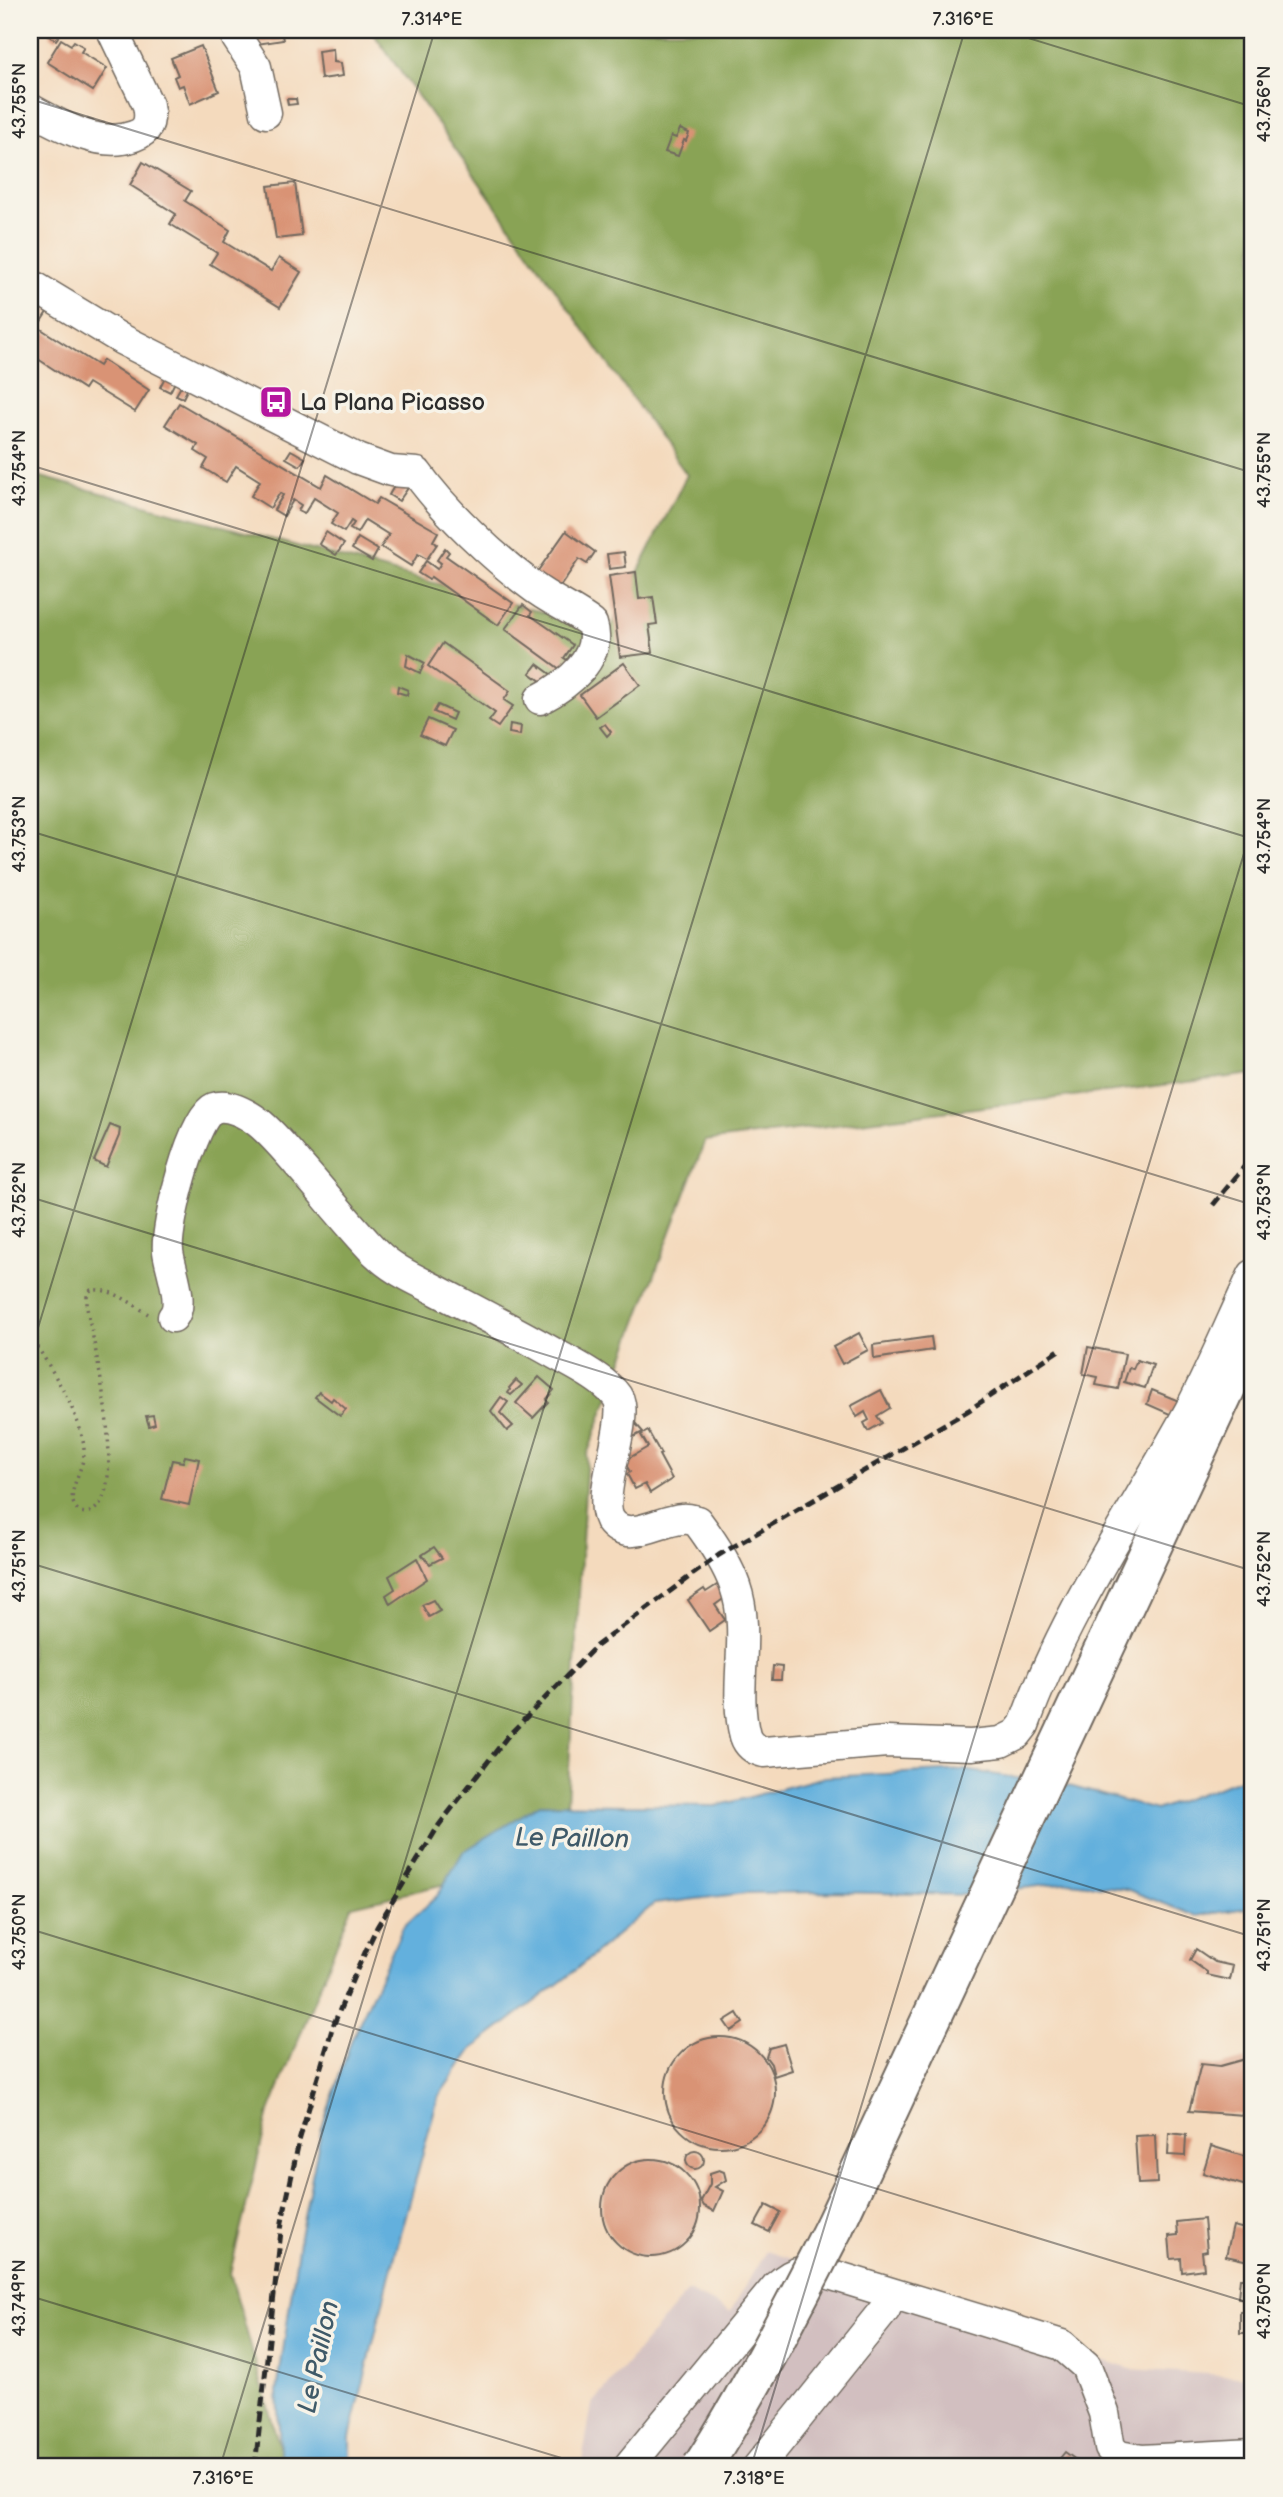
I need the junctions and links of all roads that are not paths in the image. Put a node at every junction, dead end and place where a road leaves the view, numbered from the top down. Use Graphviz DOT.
graph roads {
  1 [pos="112,30"];
  2 [pos="235,30"];
  3 [pos="30,109"];
  4 [pos="266,113"];
  5 [pos="30,284"];
  6 [pos="540,699"];
  7 [pos="1253,1275"];
  8 [pos="173,1317"];
  9 [pos="1253,1330"];
  10 [pos="1253,1362"];
  11 [pos="1081,1713"];
  12 [pos="838,2229"];
  13 [pos="891,2295"];
  14 [pos="1253,2454"];
  15 [pos="628,2467"];
  16 [pos="702,2467"];
  17 [pos="716,2467"];
  18 [pos="758,2467"];
  1 -- 3 [label="street"];
  2 -- 4 [label="street"];
  5 -- 6 [label="street"];
  7 -- 8 [label="street"];
  9 -- 11 [label="main road"];
  10 -- 11 [label="main road"];
  11 -- 12 [label="main road"];
  12 -- 16 [label="main road, bridge"];
  12 -- 17 [label="main road"];
  13 -- 14 [label="street"];
  13 -- 15 [label="street"];
  13 -- 18 [label="street"];
}
